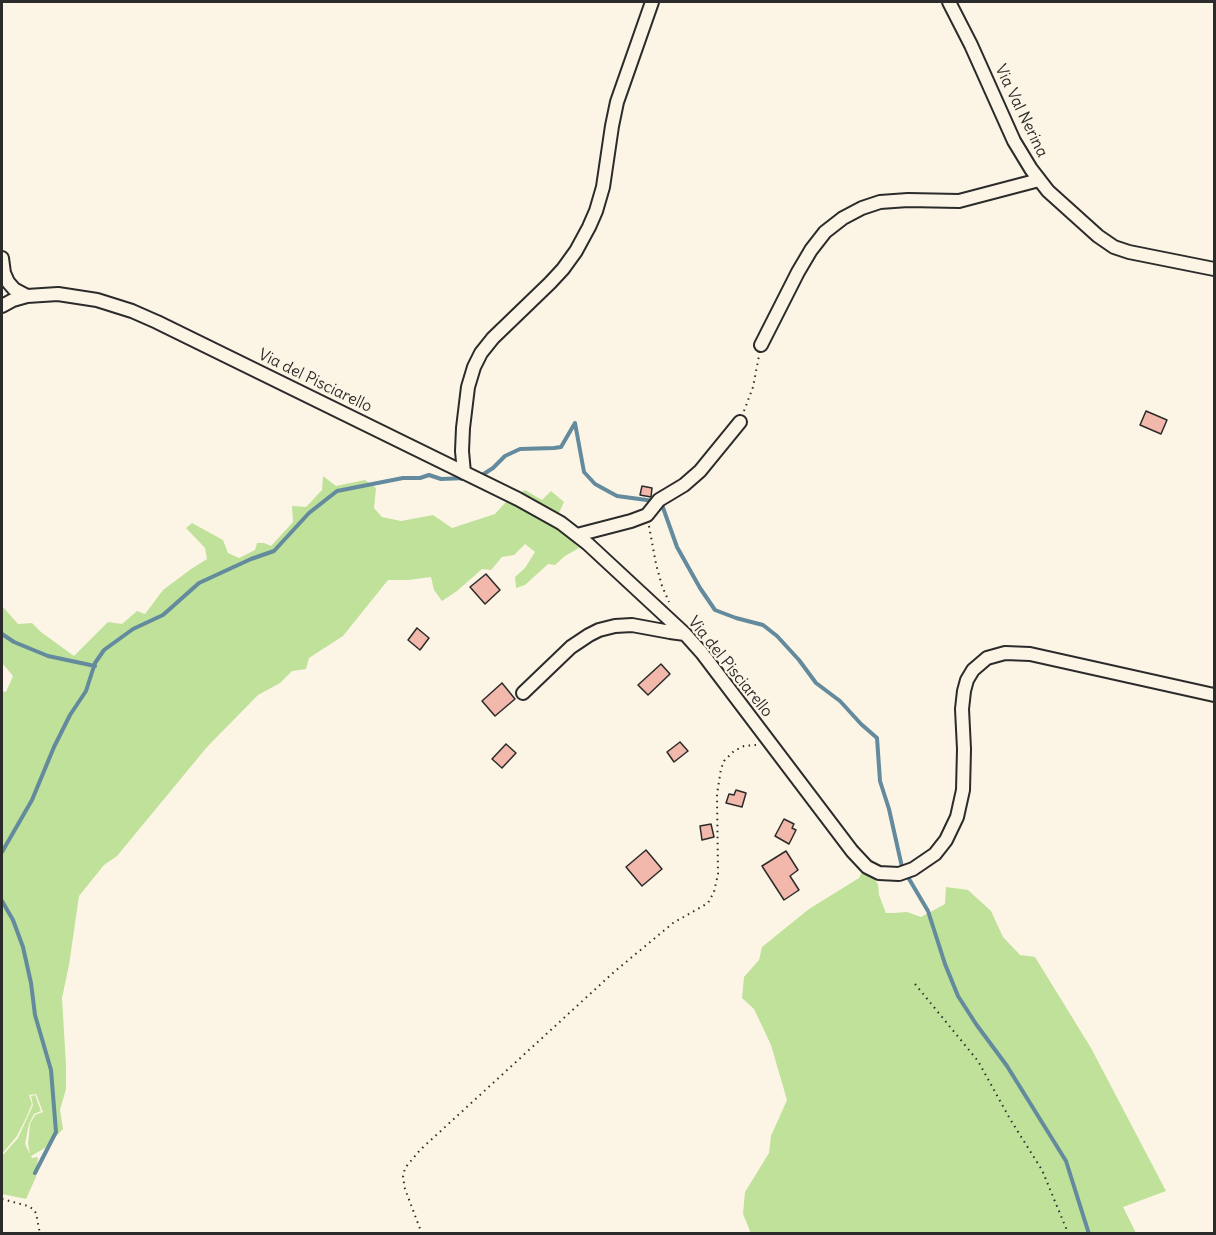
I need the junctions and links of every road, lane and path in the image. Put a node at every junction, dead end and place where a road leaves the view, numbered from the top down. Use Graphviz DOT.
graph roads {
  1 [pos="652,2"];
  2 [pos="949,2"];
  3 [pos="1039,180"];
  4 [pos="2,258"];
  5 [pos="1215,269"];
  6 [pos="27,296"];
  7 [pos="2,306"];
  8 [pos="761,345"];
  9 [pos="740,422"];
  10 [pos="464,473"];
  11 [pos="647,516"];
  12 [pos="577,535"];
  13 [pos="669,603"];
  14 [pos="685,634"];
  15 [pos="523,693"];
  16 [pos="1215,695"];
  17 [pos="774,747"];
  18 [pos="915,984"];
  19 [pos="2,1199"];
  20 [pos="40,1233"];
  21 [pos="422,1233"];
  22 [pos="1066,1233"];
  1 -- 10 [label="street"];
  2 -- 3 [label="street, Via Val Nerina"];
  3 -- 5 [label="street, Via Val Nerina"];
  3 -- 8 [label="street"];
  4 -- 6 [label="street"];
  6 -- 7 [label="street, Via del Pisciarello"];
  6 -- 10 [label="street, Via del Pisciarello"];
  8 -- 9 [label="path"];
  9 -- 11 [label="street"];
  10 -- 12 [label="street, Via del Pisciarello"];
  11 -- 12 [label="street"];
  11 -- 13 [label="path"];
  12 -- 14 [label="street, Via del Pisciarello"];
  14 -- 15 [label="street"];
  14 -- 17 [label="street, Via del Pisciarello"];
  16 -- 17 [label="street, Via del Pisciarello"];
  17 -- 21 [label="path"];
  18 -- 22 [label="path"];
  19 -- 20 [label="path"];
}
